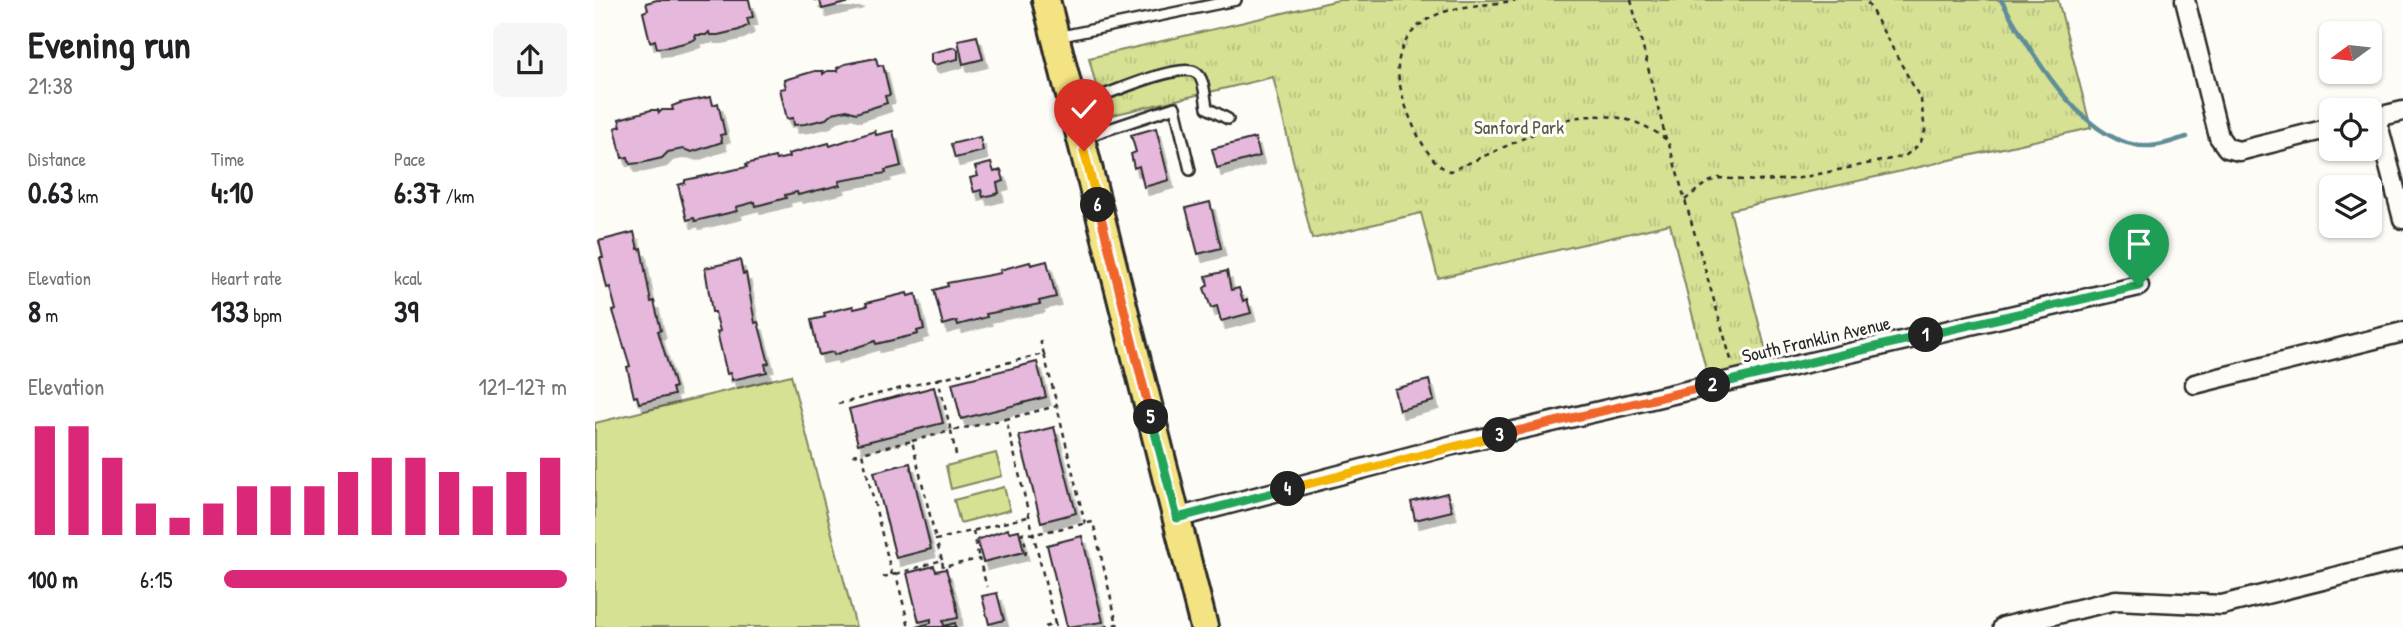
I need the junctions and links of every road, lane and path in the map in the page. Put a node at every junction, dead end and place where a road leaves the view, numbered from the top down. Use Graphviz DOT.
graph roads {
  1 [pos="1046,0"];
  2 [pos="1236,0"];
  3 [pos="1518,0"];
  4 [pos="1631,0"];
  5 [pos="1866,0"];
  6 [pos="2185,0"];
  7 [pos="1055,37"];
  8 [pos="1073,107"];
  9 [pos="2403,111"];
  10 [pos="2382,116"];
  11 [pos="1228,119"];
  12 [pos="2319,131"];
  13 [pos="1081,138"];
  14 [pos="1666,139"];
  15 [pos="2382,148"];
  16 [pos="1190,170"];
  17 [pos="1684,201"];
  18 [pos="2403,219"];
  19 [pos="2139,286"];
  20 [pos="2403,332"];
  21 [pos="1040,340"];
  22 [pos="1044,354"];
  23 [pos="938,379"];
  24 [pos="1735,380"];
  25 [pos="2195,384"];
  26 [pos="838,404"];
  27 [pos="1057,407"];
  28 [pos="1006,419"];
  29 [pos="951,431"];
  30 [pos="912,441"];
  31 [pos="862,453"];
  32 [pos="853,455"];
  33 [pos="955,455"];
  34 [pos="1031,516"];
  35 [pos="1177,518"];
  36 [pos="1085,524"];
  37 [pos="973,531"];
  38 [pos="1034,534"];
  39 [pos="936,540"];
  40 [pos="1025,555"];
  41 [pos="979,559"];
  42 [pos="942,560"];
  43 [pos="2403,560"];
  44 [pos="894,574"];
  45 [pos="883,577"];
  46 [pos="987,587"];
  47 [pos="1119,625"];
  48 [pos="1056,626"];
  49 [pos="909,627"];
  50 [pos="1045,627"];
  51 [pos="1104,627"];
  52 [pos="1203,627"];
  53 [pos="2003,627"];
  1 -- 7 [label="main road"];
  2 -- 7 [label="lane"];
  3 -- 14 [label="path"];
  4 -- 14 [label="path"];
  5 -- 17 [label="path"];
  6 -- 12 [label="street"];
  7 -- 8 [label="main road"];
  8 -- 11 [label="lane"];
  8 -- 13 [label="main road"];
  9 -- 10 [label="street"];
  13 -- 16 [label="lane"];
  13 -- 35 [label="main road"];
  14 -- 17 [label="path"];
  15 -- 18 [label="street"];
  17 -- 24 [label="path"];
  19 -- 24 [label="street, South Franklin Avenue"];
  20 -- 25 [label="street"];
  21 -- 22 [label="path"];
  22 -- 23 [label="path"];
  22 -- 27 [label="path"];
  23 -- 26 [label="path"];
  23 -- 29 [label="path"];
  24 -- 35 [label="street, South Franklin Avenue"];
  27 -- 28 [label="path"];
  27 -- 36 [label="path"];
  28 -- 29 [label="path"];
  28 -- 34 [label="path"];
  29 -- 30 [label="path"];
  29 -- 33 [label="path"];
  30 -- 31 [label="path"];
  30 -- 39 [label="path"];
  31 -- 32 [label="path"];
  31 -- 44 [label="path"];
  34 -- 37 [label="path"];
  34 -- 38 [label="path"];
  35 -- 52 [label="main road"];
  36 -- 38 [label="path"];
  36 -- 47 [label="path"];
  37 -- 39 [label="path"];
  37 -- 41 [label="path"];
  38 -- 40 [label="path"];
  38 -- 48 [label="path"];
  39 -- 42 [label="path"];
  41 -- 42 [label="path"];
  41 -- 46 [label="path"];
  42 -- 44 [label="path"];
  43 -- 53 [label="street"];
  44 -- 45 [label="path"];
  44 -- 49 [label="path"];
  47 -- 51 [label="path"];
  48 -- 50 [label="path"];
}
